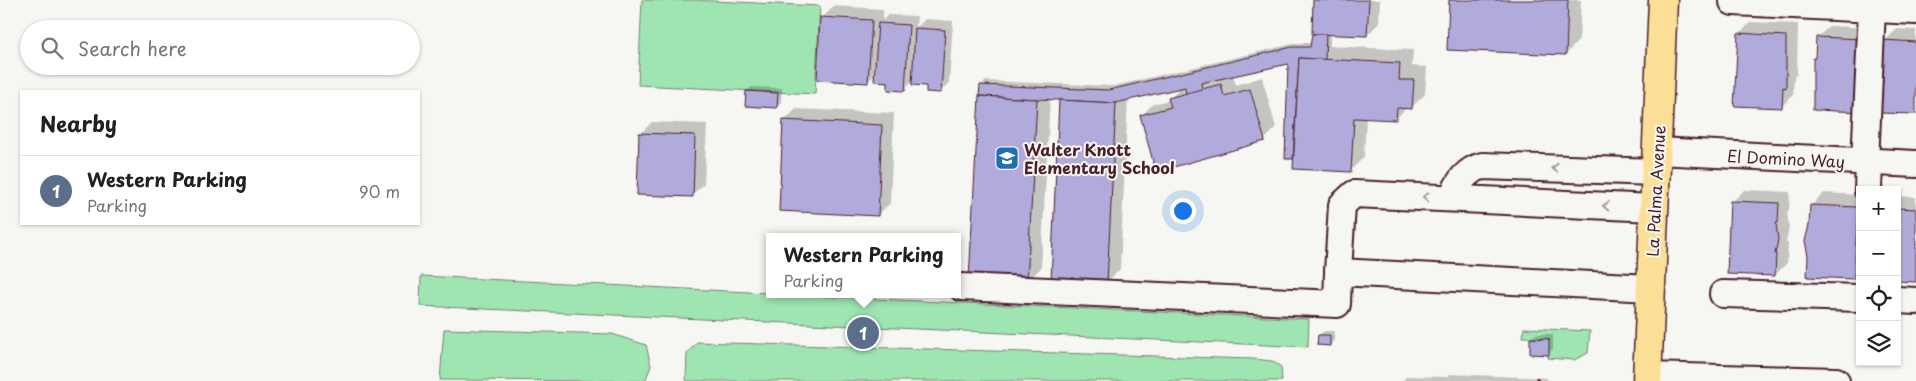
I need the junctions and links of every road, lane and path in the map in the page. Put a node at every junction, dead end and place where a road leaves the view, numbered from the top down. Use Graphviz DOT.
graph roads {
  1 [pos="1663,0"];
  2 [pos="1733,2"];
  3 [pos="1872,9"];
  4 [pos="1916,11"];
  5 [pos="1656,162"];
  6 [pos="1867,162"];
  7 [pos="1916,164"];
  8 [pos="1868,186"];
  9 [pos="1452,198"];
  10 [pos="1654,208"];
  11 [pos="1338,272"];
  12 [pos="961,287"];
  13 [pos="1651,288"];
  14 [pos="1723,294"];
  15 [pos="1856,298"];
  16 [pos="1901,300"];
  17 [pos="1916,300"];
  18 [pos="1537,373"];
  19 [pos="1647,379"];
  20 [pos="1537,381"];
  21 [pos="1836,381"];
  1 -- 5 [label="main road, La Palma Avenue"];
  2 -- 3 [label="street"];
  3 -- 4 [label="street"];
  3 -- 6 [label="street"];
  5 -- 6 [label="street, El Domino Way"];
  5 -- 9 [label="street, El Domino Way, one-way"];
  5 -- 10 [label="main road, La Palma Avenue"];
  6 -- 7 [label="street, El Domino Way"];
  6 -- 8 [label="street"];
  10 -- 9 [label="street, one-way"];
  9 -- 11 [label="street, one-way"];
  10 -- 13 [label="main road, La Palma Avenue"];
  11 -- 12 [label="street"];
  11 -- 13 [label="street"];
  13 -- 19 [label="main road, La Palma Avenue"];
  14 -- 15 [label="street"];
  16 -- 17 [label="street"];
  18 -- 20 [label="path"];
  19 -- 21 [label="street"];
}
